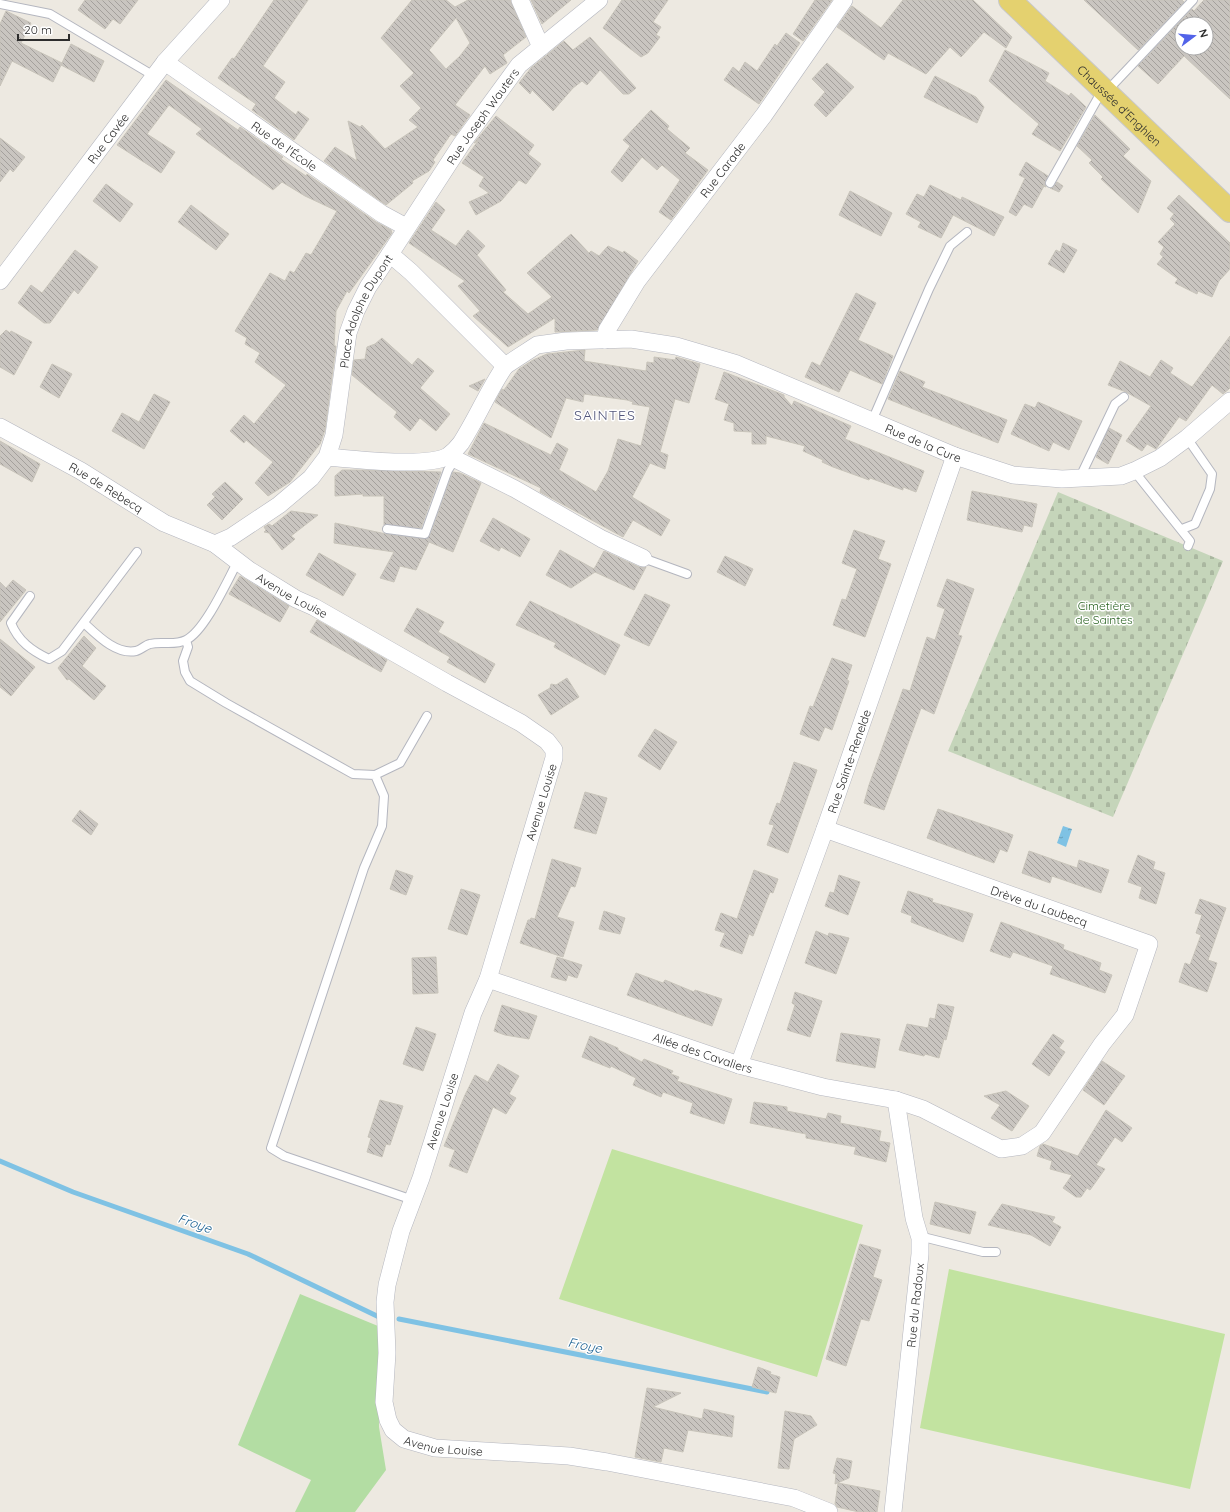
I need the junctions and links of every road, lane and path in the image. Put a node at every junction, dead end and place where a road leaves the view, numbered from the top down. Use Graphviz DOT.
graph roads {
  1 [pos="221,0"];
  2 [pos="520,0"];
  3 [pos="599,0"];
  4 [pos="844,0"];
  5 [pos="1010,0"];
  6 [pos="1193,0"];
  7 [pos="0,4"];
  8 [pos="541,47"];
  9 [pos="165,62"];
  10 [pos="154,76"];
  11 [pos="1105,90"];
  12 [pos="1050,183"];
  13 [pos="1230,211"];
  14 [pos="406,227"];
  15 [pos="967,232"];
  16 [pos="390,254"];
  17 [pos="0,281"];
  18 [pos="605,340"];
  19 [pos="505,366"];
  20 [pos="1124,397"];
  21 [pos="1230,401"];
  22 [pos="872,421"];
  23 [pos="0,427"];
  24 [pos="1187,438"];
  25 [pos="955,456"];
  26 [pos="327,457"];
  27 [pos="452,457"];
  28 [pos="1134,471"];
  29 [pos="1084,478"];
  30 [pos="387,529"];
  31 [pos="1182,529"];
  32 [pos="215,544"];
  33 [pos="1188,546"];
  34 [pos="137,552"];
  35 [pos="643,558"];
  36 [pos="238,561"];
  37 [pos="686,574"];
  38 [pos="30,596"];
  39 [pos="84,623"];
  40 [pos="186,640"];
  41 [pos="427,716"];
  42 [pos="375,775"];
  43 [pos="825,829"];
  44 [pos="488,979"];
  45 [pos="738,1065"];
  46 [pos="896,1100"];
  47 [pos="923,1108"];
  48 [pos="412,1200"];
  49 [pos="919,1236"];
  50 [pos="996,1252"];
  51 [pos="829,1512"];
  52 [pos="893,1512"];
  1 -- 9 [label="street, Rue Cavée"];
  2 -- 8 [label="street"];
  3 -- 8 [label="street, Rue Joseph Wauters"];
  4 -- 18 [label="street, Rue Carade"];
  5 -- 11 [label="main road, Chaussée d'Enghien"];
  6 -- 11 [label="lane"];
  7 -- 10 [label="lane"];
  8 -- 14 [label="street, Rue Joseph Wauters"];
  9 -- 10 [label="street, Rue Cavée"];
  9 -- 14 [label="street, Rue de l'École"];
  10 -- 17 [label="street, Rue Cavée"];
  11 -- 12 [label="lane"];
  11 -- 13 [label="main road, Chaussée d'Enghien"];
  14 -- 16 [label="street, Rue Joseph Wauters"];
  15 -- 22 [label="lane"];
  16 -- 19 [label="street, Place Adolphe Dupont"];
  16 -- 26 [label="street, Place Adolphe Dupont"];
  18 -- 19 [label="street"];
  18 -- 22 [label="street, Rue de la Cure"];
  19 -- 27 [label="street"];
  20 -- 29 [label="lane"];
  21 -- 24 [label="street, Rue de la Cure"];
  22 -- 25 [label="street, Rue de la Cure"];
  23 -- 32 [label="street, Rue de Rebecq"];
  24 -- 28 [label="street, Rue de la Cure"];
  24 -- 31 [label="lane"];
  25 -- 29 [label="street, Rue de la Cure"];
  25 -- 43 [label="street, Rue Sainte-Renelde"];
  26 -- 27 [label="street"];
  26 -- 32 [label="street, Place Adolphe Dupont"];
  27 -- 30 [label="lane"];
  27 -- 35 [label="street"];
  28 -- 29 [label="street, Rue de la Cure"];
  28 -- 31 [label="lane"];
  31 -- 33 [label="lane"];
  32 -- 36 [label="street, Avenue Louise"];
  34 -- 39 [label="lane"];
  35 -- 37 [label="lane"];
  36 -- 40 [label="lane"];
  36 -- 44 [label="street, Avenue Louise"];
  38 -- 39 [label="lane"];
  39 -- 40 [label="lane"];
  40 -- 42 [label="lane"];
  41 -- 42 [label="lane"];
  42 -- 48 [label="lane"];
  43 -- 45 [label="street, Rue Sainte-Renelde"];
  43 -- 47 [label="street, Drève du Laubecq"];
  44 -- 45 [label="street, Allée des Cavaliers"];
  44 -- 48 [label="street, Avenue Louise"];
  45 -- 46 [label="street, Allée des Cavaliers"];
  46 -- 47 [label="street, Allée des Cavaliers"];
  46 -- 49 [label="street, Rue du Radoux"];
  48 -- 51 [label="street, Avenue Louise"];
  49 -- 50 [label="lane"];
  49 -- 52 [label="street, Rue du Radoux"];
}
